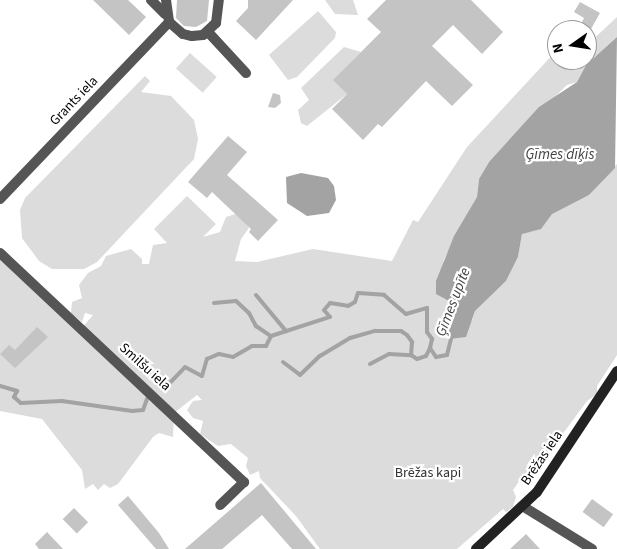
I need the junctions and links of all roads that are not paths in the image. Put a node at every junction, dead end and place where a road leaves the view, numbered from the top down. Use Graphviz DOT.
graph roads {
  1 [pos="151,0"];
  2 [pos="166,0"];
  3 [pos="219,0"];
  4 [pos="167,18"];
  5 [pos="208,32"];
  6 [pos="246,73"];
  7 [pos="0,199"];
  8 [pos="0,253"];
  9 [pos="617,371"];
  10 [pos="220,505"];
  11 [pos="524,507"];
  12 [pos="476,549"];
  13 [pos="592,549"];
  1 -- 4 [label="street"];
  2 -- 4 [label="street"];
  3 -- 5 [label="street"];
  4 -- 5 [label="street"];
  4 -- 7 [label="street, Grants iela"];
  5 -- 6 [label="street"];
  8 -- 10 [label="street, Smilšu iela"];
  9 -- 11 [label="street, Brēžas iela"];
  11 -- 12 [label="street, Brēžas iela"];
  11 -- 13 [label="street"];
}
